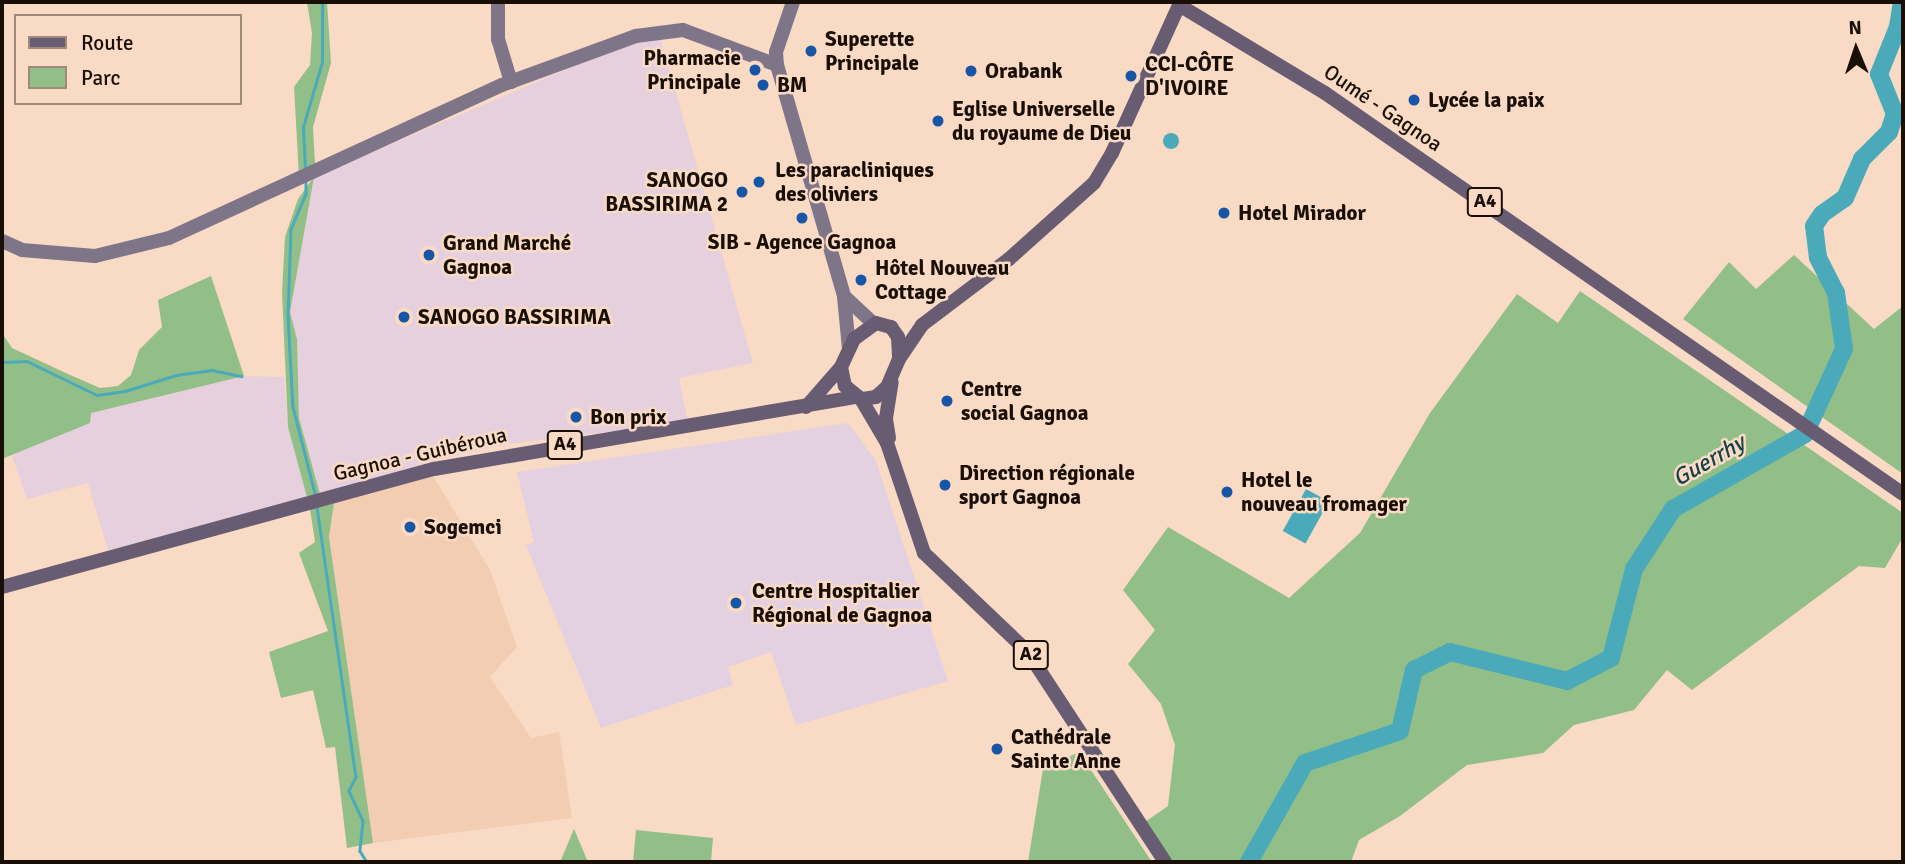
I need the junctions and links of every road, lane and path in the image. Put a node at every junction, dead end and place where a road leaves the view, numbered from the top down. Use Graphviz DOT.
graph roads {
  1 [pos="498,2"];
  2 [pos="793,2"];
  3 [pos="1176,4"];
  4 [pos="777,65"];
  5 [pos="511,82"];
  6 [pos="2,241"];
  7 [pos="844,296"];
  8 [pos="873,323"];
  9 [pos="922,325"];
  10 [pos="891,327"];
  11 [pos="849,349"];
  12 [pos="899,359"];
  13 [pos="841,367"];
  14 [pos="894,375"];
  15 [pos="858,398"];
  16 [pos="805,408"];
  17 [pos="893,460"];
  18 [pos="1903,494"];
  19 [pos="2,587"];
  20 [pos="1165,862"];
  1 -- 5 [label="street"];
  2 -- 4 [label="street"];
  3 -- 9 [label="main road, Oumé - Gagnoa / A4"];
  3 -- 18 [label="main road, Oumé - Gagnoa / A4"];
  4 -- 5 [label="street"];
  4 -- 7 [label="street"];
  5 -- 6 [label="street"];
  7 -- 8 [label="street"];
  7 -- 11 [label="street"];
  8 -- 10 [label="main road"];
  8 -- 11 [label="main road"];
  9 -- 10 [label="main road"];
  9 -- 12 [label="main road, Oumé - Gagnoa / A4"];
  10 -- 12 [label="main road"];
  11 -- 13 [label="main road"];
  12 -- 14 [label="main road"];
  13 -- 15 [label="main road"];
  13 -- 16 [label="main road"];
  14 -- 15 [label="main road"];
  14 -- 17 [label="main road, A2"];
  15 -- 16 [label="main road, Gagnoa - Guibéroua / A4"];
  15 -- 17 [label="main road, A2"];
  16 -- 19 [label="main road, Gagnoa - Guibéroua / A4"];
  17 -- 20 [label="main road, A2"];
}
